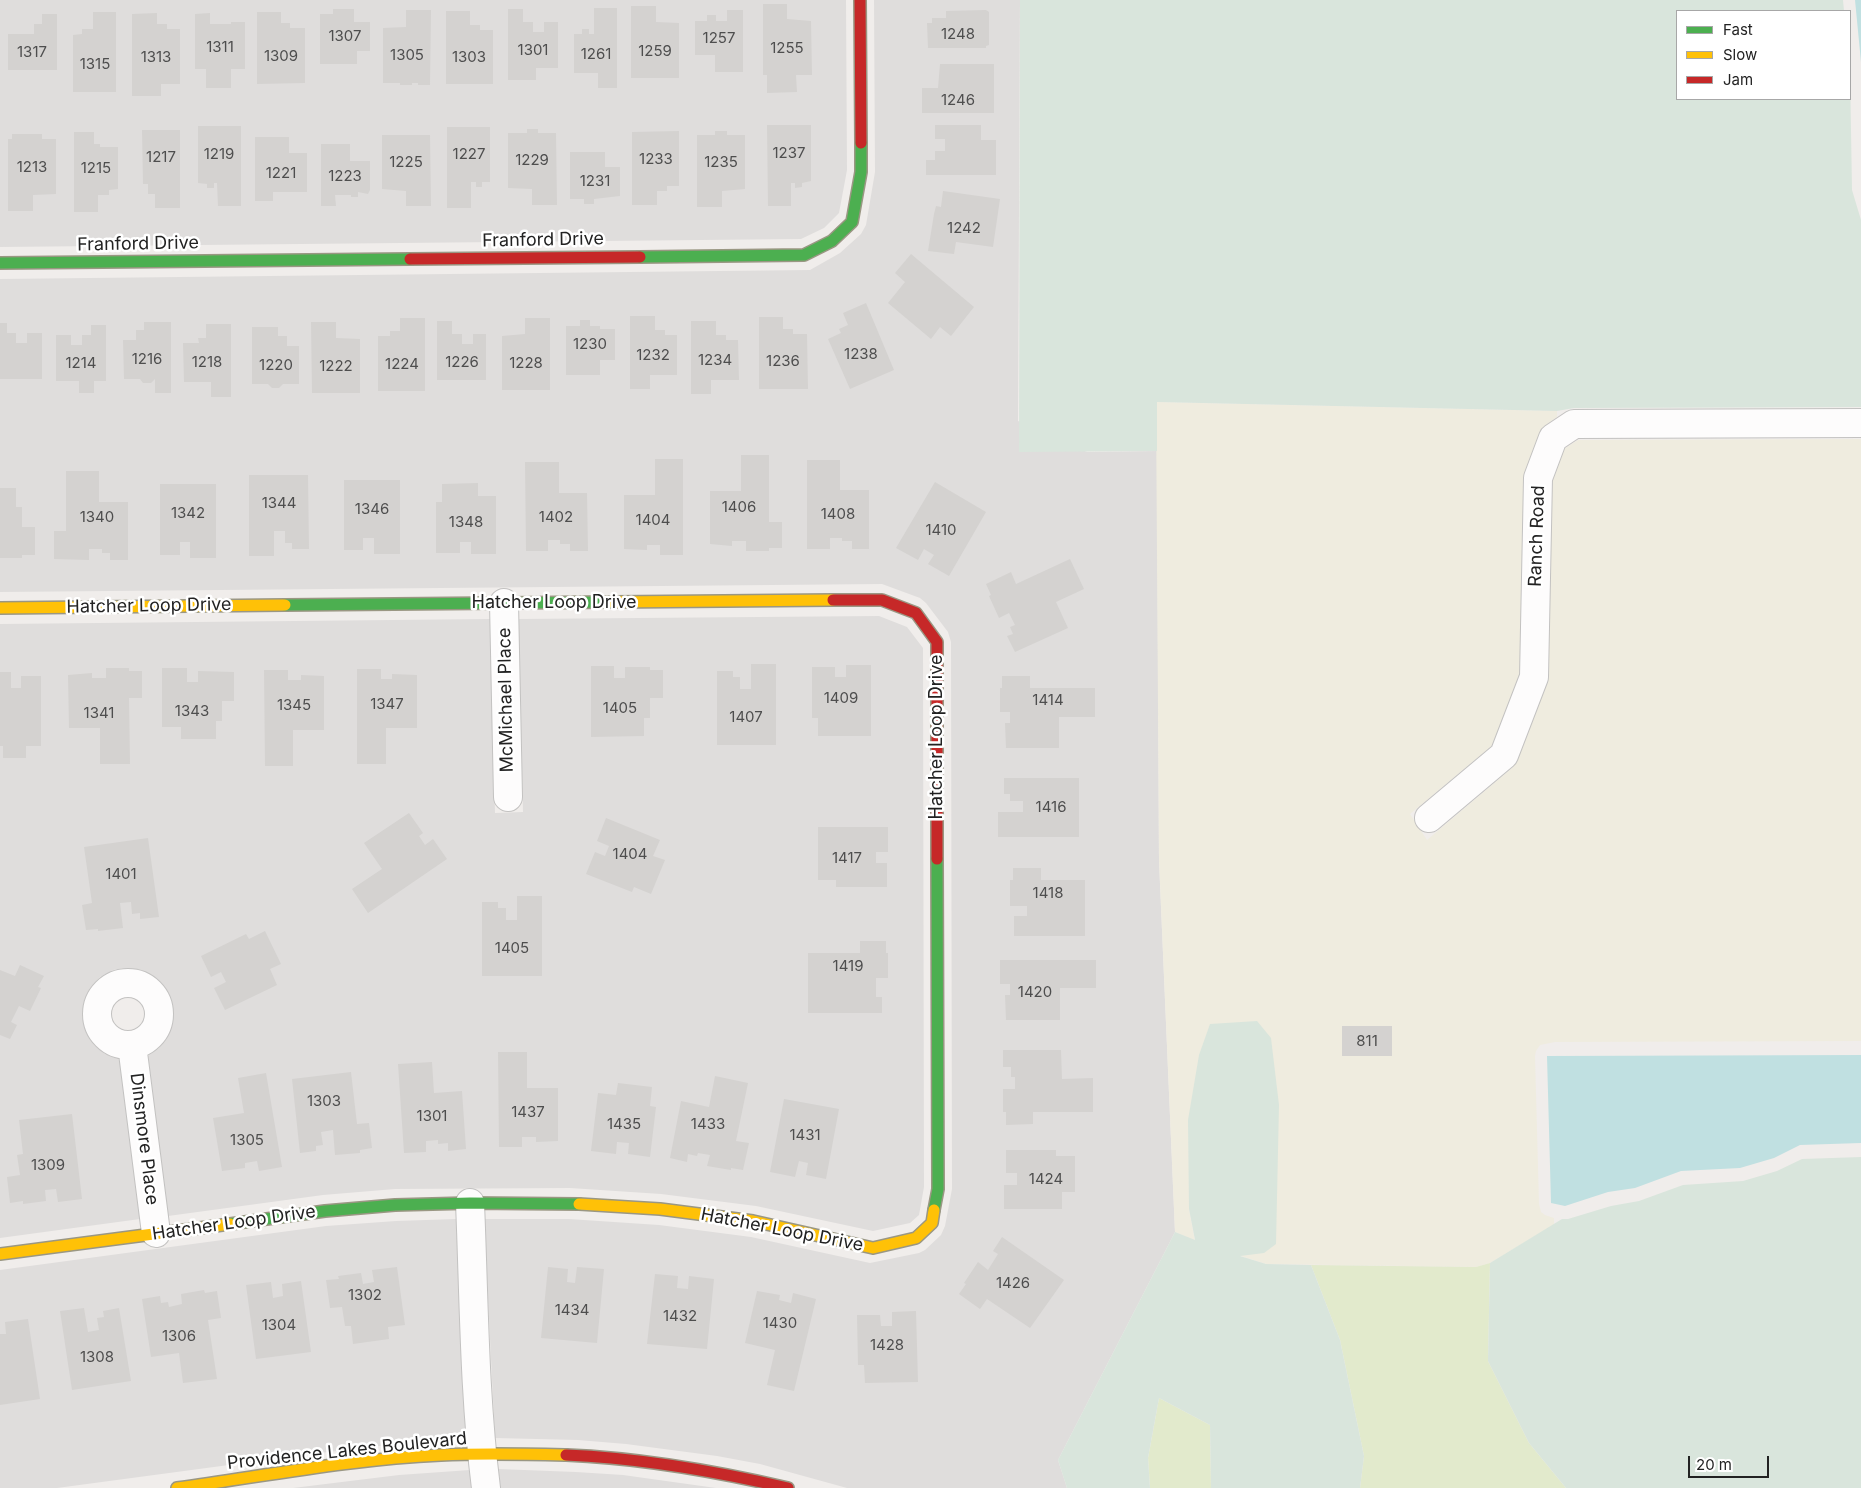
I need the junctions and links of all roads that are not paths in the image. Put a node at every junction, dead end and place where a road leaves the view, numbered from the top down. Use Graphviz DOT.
graph roads {
  1 [pos="860,0"];
  2 [pos="0,263"];
  3 [pos="1861,423"];
  4 [pos="504,603"];
  5 [pos="0,608"];
  6 [pos="508,797"];
  7 [pos="1429,818"];
  8 [pos="132,1045"];
  9 [pos="470,1203"];
  10 [pos="156,1233"];
  11 [pos="0,1254"];
  12 [pos="482,1454"];
  13 [pos="177,1488"];
  14 [pos="486,1488"];
  15 [pos="788,1488"];
  1 -- 2 [label="street, Franford Drive"];
  3 -- 7 [label="street, Ranch Road"];
  4 -- 5 [label="street, Hatcher Loop Drive"];
  4 -- 6 [label="street, McMichael Place"];
  4 -- 9 [label="street, Hatcher Loop Drive"];
  8 -- 10 [label="street, Dinsmore Place"];
  9 -- 10 [label="street, Hatcher Loop Drive"];
  9 -- 12 [label="street"];
  10 -- 11 [label="street, Hatcher Loop Drive"];
  12 -- 13 [label="street, Providence Lakes Boulevard"];
  12 -- 14 [label="street"];
  12 -- 15 [label="street, Providence Lakes Boulevard"];
}
